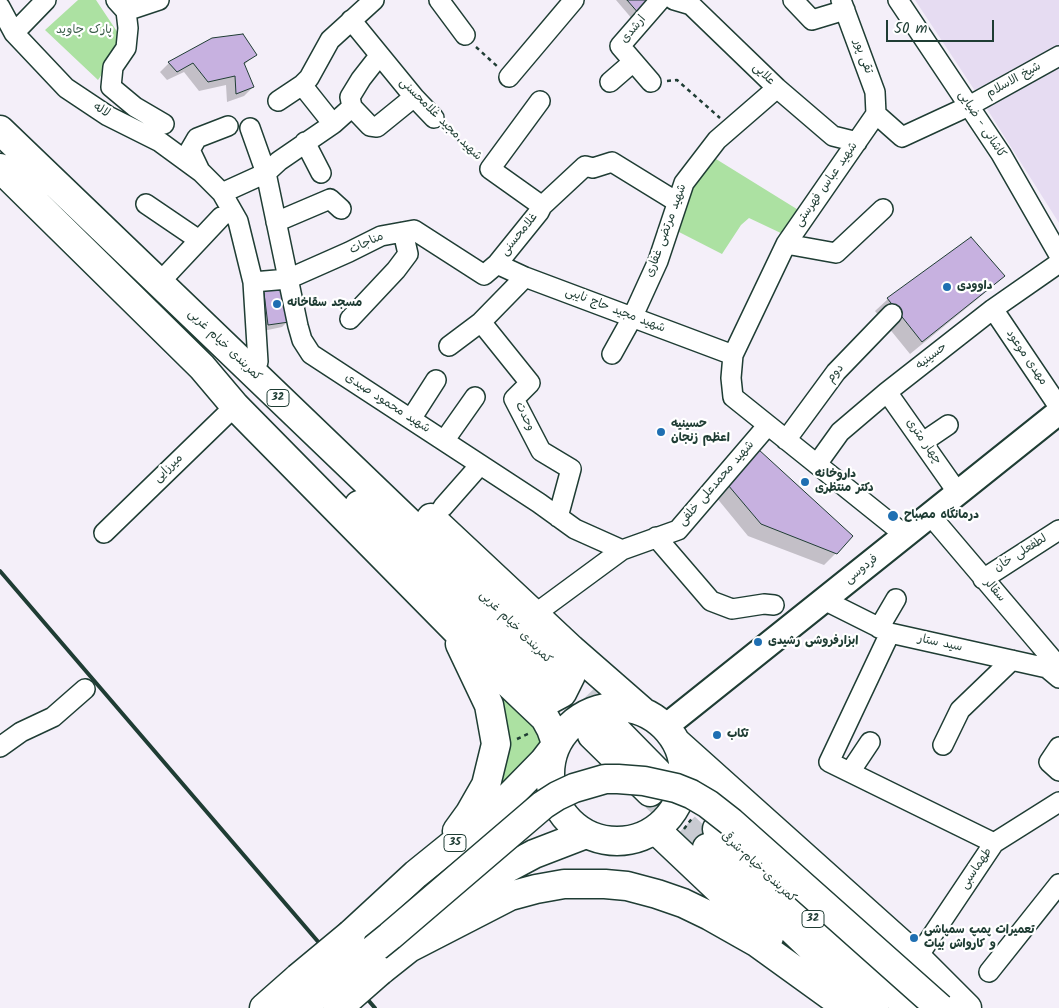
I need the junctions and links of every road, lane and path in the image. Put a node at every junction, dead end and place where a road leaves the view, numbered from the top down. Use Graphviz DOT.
graph roads {
  1 [pos="46,0"];
  2 [pos="159,0"];
  3 [pos="374,0"];
  4 [pos="439,0"];
  5 [pos="574,0"];
  6 [pos="660,0"];
  7 [pos="674,0"];
  8 [pos="793,0"];
  9 [pos="907,3"];
  10 [pos="126,4"];
  11 [pos="843,5"];
  12 [pos="0,7"];
  13 [pos="350,20"];
  14 [pos="14,32"];
  15 [pos="464,35"];
  16 [pos="380,56"];
  17 [pos="1059,56"];
  18 [pos="633,62"];
  19 [pos="508,77"];
  20 [pos="610,82"];
  21 [pos="651,82"];
  22 [pos="302,84"];
  23 [pos="777,88"];
  24 [pos="414,97"];
  25 [pos="278,101"];
  26 [pos="540,101"];
  27 [pos="969,106"];
  28 [pos="352,107"];
  29 [pos="876,114"];
  30 [pos="434,118"];
  31 [pos="164,124"];
  32 [pos="332,124"];
  33 [pos="228,126"];
  34 [pos="730,127"];
  35 [pos="250,128"];
  36 [pos="0,130"];
  37 [pos="305,142"];
  38 [pos="857,142"];
  39 [pos="0,168"];
  40 [pos="490,169"];
  41 [pos="201,172"];
  42 [pos="266,173"];
  43 [pos="321,173"];
  44 [pos="222,193"];
  45 [pos="677,202"];
  46 [pos="146,204"];
  47 [pos="542,206"];
  48 [pos="341,208"];
  49 [pos="883,209"];
  50 [pos="221,217"];
  51 [pos="276,222"];
  52 [pos="403,232"];
  53 [pos="199,240"];
  54 [pos="786,244"];
  55 [pos="1059,255"];
  56 [pos="1059,263"];
  57 [pos="497,264"];
  58 [pos="525,277"];
  59 [pos="288,279"];
  60 [pos="253,282"];
  61 [pos="165,289"];
  62 [pos="993,309"];
  63 [pos="892,314"];
  64 [pos="632,318"];
  65 [pos="350,319"];
  66 [pos="481,322"];
  67 [pos="449,346"];
  68 [pos="612,354"];
  69 [pos="733,355"];
  70 [pos="258,362"];
  71 [pos="202,367"];
  72 [pos="436,380"];
  73 [pos="888,392"];
  74 [pos="475,397"];
  75 [pos="234,406"];
  76 [pos="1059,407"];
  77 [pos="1059,412"];
  78 [pos="411,419"];
  79 [pos="768,425"];
  80 [pos="948,425"];
  81 [pos="786,440"];
  82 [pos="444,441"];
  83 [pos="923,442"];
  84 [pos="817,464"];
  85 [pos="480,465"];
  86 [pos="958,492"];
  87 [pos="443,507"];
  88 [pos="930,515"];
  89 [pos="558,517"];
  90 [pos="1059,530"];
  91 [pos="104,532"];
  92 [pos="905,535"];
  93 [pos="656,537"];
  94 [pos="622,550"];
  95 [pos="983,579"];
  96 [pos="896,599"];
  97 [pos="824,600"];
  98 [pos="774,606"];
  99 [pos="535,614"];
  100 [pos="448,620"];
  101 [pos="885,630"];
  102 [pos="1056,658"];
  103 [pos="1012,660"];
  104 [pos="546,673"];
  105 [pos="1059,678"];
  106 [pos="85,689"];
  107 [pos="642,711"];
  108 [pos="601,730"];
  109 [pos="671,735"];
  110 [pos="870,742"];
  111 [pos="556,745"];
  112 [pos="943,745"];
  113 [pos="0,747"];
  114 [pos="1059,747"];
  115 [pos="1059,771"];
  116 [pos="850,772"];
  117 [pos="661,789"];
  118 [pos="1059,802"];
  119 [pos="759,817"];
  120 [pos="656,830"];
  121 [pos="586,834"];
  122 [pos="994,843"];
  123 [pos="706,848"];
  124 [pos="436,859"];
  125 [pos="1059,884"];
  126 [pos="409,948"];
  127 [pos="917,958"];
  128 [pos="989,972"];
  129 [pos="313,998"];
  130 [pos="845,1006"];
  131 [pos="264,1008"];
  132 [pos="874,1008"];
  133 [pos="909,1008"];
  134 [pos="940,1008"];
  135 [pos="967,1008"];
  1 -- 14 [label="street"];
  2 -- 10 [label="street"];
  3 -- 13 [label="street"];
  4 -- 15 [label="street"];
  5 -- 19 [label="street"];
  6 -- 18 [label="street, ارشدی"];
  7 -- 23 [label="street, علایی"];
  8 -- 11 [label="street"];
  9 -- 27 [label="street, کاشانی - ضیایی"];
  10 -- 31 [label="street"];
  11 -- 29 [label="street, تقی پور"];
  12 -- 14 [label="street, لاله"];
  13 -- 16 [label="street, شهید مجید غلامحسنی"];
  13 -- 22 [label="street"];
  14 -- 41 [label="street, لاله"];
  15 -- 19 [label="path"];
  16 -- 24 [label="street, شهید مجید غلامحسنی"];
  16 -- 28 [label="street"];
  17 -- 27 [label="street, شیخ الاسلام"];
  18 -- 20 [label="street"];
  18 -- 21 [label="street, ارشدی"];
  21 -- 34 [label="path"];
  22 -- 25 [label="street"];
  22 -- 32 [label="street"];
  23 -- 34 [label="street, شهید مرتضی غفاری"];
  23 -- 38 [label="street, علایی"];
  24 -- 28 [label="street"];
  24 -- 30 [label="street, شهید مجید غلامحسنی"];
  26 -- 40 [label="street"];
  27 -- 29 [label="street"];
  27 -- 55 [label="street, کاشانی - ضیایی"];
  28 -- 32 [label="street"];
  29 -- 38 [label="street, شهید عباس فهرستی"];
  30 -- 40 [label="path, شهید مجید غلامحسنی"];
  32 -- 37 [label="street"];
  33 -- 41 [label="street"];
  34 -- 45 [label="street, شهید مرتضی غفاری"];
  35 -- 42 [label="street, شهید محمود صیدی"];
  36 -- 61 [label="highway, کمربندی خیام غربی / 32"];
  37 -- 42 [label="street"];
  37 -- 43 [label="street"];
  38 -- 54 [label="street, شهید عباس فهرستی"];
  39 -- 71 [label="highway, 32"];
  40 -- 47 [label="street, شهید مجید غلامحسنی"];
  41 -- 44 [label="street, لاله"];
  42 -- 44 [label="street"];
  42 -- 51 [label="street, شهید محمود صیدی"];
  44 -- 60 [label="street, لاله"];
  45 -- 47 [label="street, غلامحسنی"];
  45 -- 64 [label="street, شهید مرتضی غفاری"];
  46 -- 53 [label="street"];
  47 -- 57 [label="street, غلامحسنی"];
  48 -- 51 [label="street"];
  49 -- 54 [label="street"];
  50 -- 53 [label="street"];
  51 -- 59 [label="street, شهید محمود صیدی"];
  52 -- 57 [label="street, مناجات"];
  52 -- 59 [label="street, مناجات"];
  52 -- 65 [label="street"];
  53 -- 61 [label="street"];
  54 -- 69 [label="street, شهید عباس فهرستی"];
  56 -- 62 [label="street, حسینیه"];
  57 -- 58 [label="street, شهید مجید حاج نایبی"];
  58 -- 64 [label="street, شهید مجید حاج نایبی"];
  58 -- 66 [label="street"];
  59 -- 60 [label="street, مناجات"];
  59 -- 78 [label="street, شهید محمود صیدی"];
  60 -- 70 [label="street, لاله"];
  61 -- 70 [label="highway"];
  61 -- 104 [label="highway, کمربندی خیام غربی / 32"];
  62 -- 73 [label="street, حسینیه"];
  62 -- 76 [label="street, مهدی موعود"];
  63 -- 81 [label="street, دوم"];
  64 -- 68 [label="street, شهید مرتضی غفاری"];
  64 -- 69 [label="street, شهید مجید حاج نایبی"];
  66 -- 67 [label="street"];
  66 -- 89 [label="street, وحدت"];
  69 -- 79 [label="street"];
  70 -- 99 [label="highway"];
  71 -- 75 [label="highway"];
  71 -- 104 [label="highway, کمربندی خیام غربی / 32"];
  72 -- 78 [label="street"];
  73 -- 83 [label="street, چهار متری"];
  73 -- 84 [label="street, حسینیه"];
  74 -- 82 [label="street"];
  75 -- 91 [label="street, میرزایی"];
  75 -- 100 [label="highway"];
  77 -- 86 [label="main road, فردوسی"];
  78 -- 82 [label="street, شهید محمود صیدی"];
  79 -- 81 [label="street"];
  79 -- 93 [label="street, شهید محمدعلی خلفی"];
  80 -- 83 [label="street"];
  81 -- 84 [label="street"];
  82 -- 85 [label="street, شهید محمود صیدی"];
  83 -- 86 [label="street, چهار متری"];
  84 -- 92 [label="street"];
  85 -- 87 [label="street"];
  85 -- 89 [label="street, شهید محمود صیدی"];
  86 -- 88 [label="main road, فردوسی"];
  88 -- 92 [label="main road, فردوسی"];
  88 -- 95 [label="street, سقالر"];
  89 -- 94 [label="street, شهید محمود صیدی"];
  90 -- 95 [label="street, لطفعلی خان"];
  92 -- 97 [label="main road, فردوسی"];
  93 -- 94 [label="street, شهید محمدعلی خلفی"];
  93 -- 98 [label="street"];
  94 -- 99 [label="street, شهید محمدعلی خلفی"];
  95 -- 102 [label="street, سقالر"];
  96 -- 101 [label="street"];
  97 -- 101 [label="street, سید ستار"];
  97 -- 109 [label="main road, فردوسی"];
  99 -- 104 [label="highway"];
  100 -- 104 [label="highway"];
  100 -- 124 [label="highway"];
  101 -- 103 [label="street, سید ستار"];
  101 -- 116 [label="street"];
  103 -- 105 [label="street, سید ستار"];
  103 -- 112 [label="street"];
  104 -- 107 [label="highway"];
  104 -- 111 [label="highway"];
  106 -- 113 [label="street"];
  107 -- 109 [label="highway"];
  107 -- 111 [label="highway"];
  108 -- 117 [label="highway"];
  109 -- 119 [label="highway"];
  109 -- 120 [label="highway"];
  110 -- 116 [label="street"];
  111 -- 121 [label="highway"];
  111 -- 124 [label="highway, 35"];
  114 -- 115 [label="street"];
  116 -- 122 [label="street"];
  118 -- 122 [label="street, طهماسبی"];
  119 -- 123 [label="highway"];
  119 -- 127 [label="highway"];
  120 -- 121 [label="highway"];
  120 -- 123 [label="highway"];
  121 -- 126 [label="highway, 35"];
  122 -- 127 [label="street, طهماسبی"];
  123 -- 130 [label="highway"];
  123 -- 132 [label="highway, کمربندی خیام شرقی / 32"];
  123 -- 133 [label="highway, کمربندی خیام شرقی / 32"];
  124 -- 129 [label="highway, 35, bridge"];
  125 -- 128 [label="street"];
  126 -- 129 [label="highway, 35, bridge"];
  126 -- 130 [label="highway"];
  127 -- 135 [label="highway"];
  129 -- 131 [label="highway, 35"];
  129 -- 134 [label="highway, bridge"];
}
